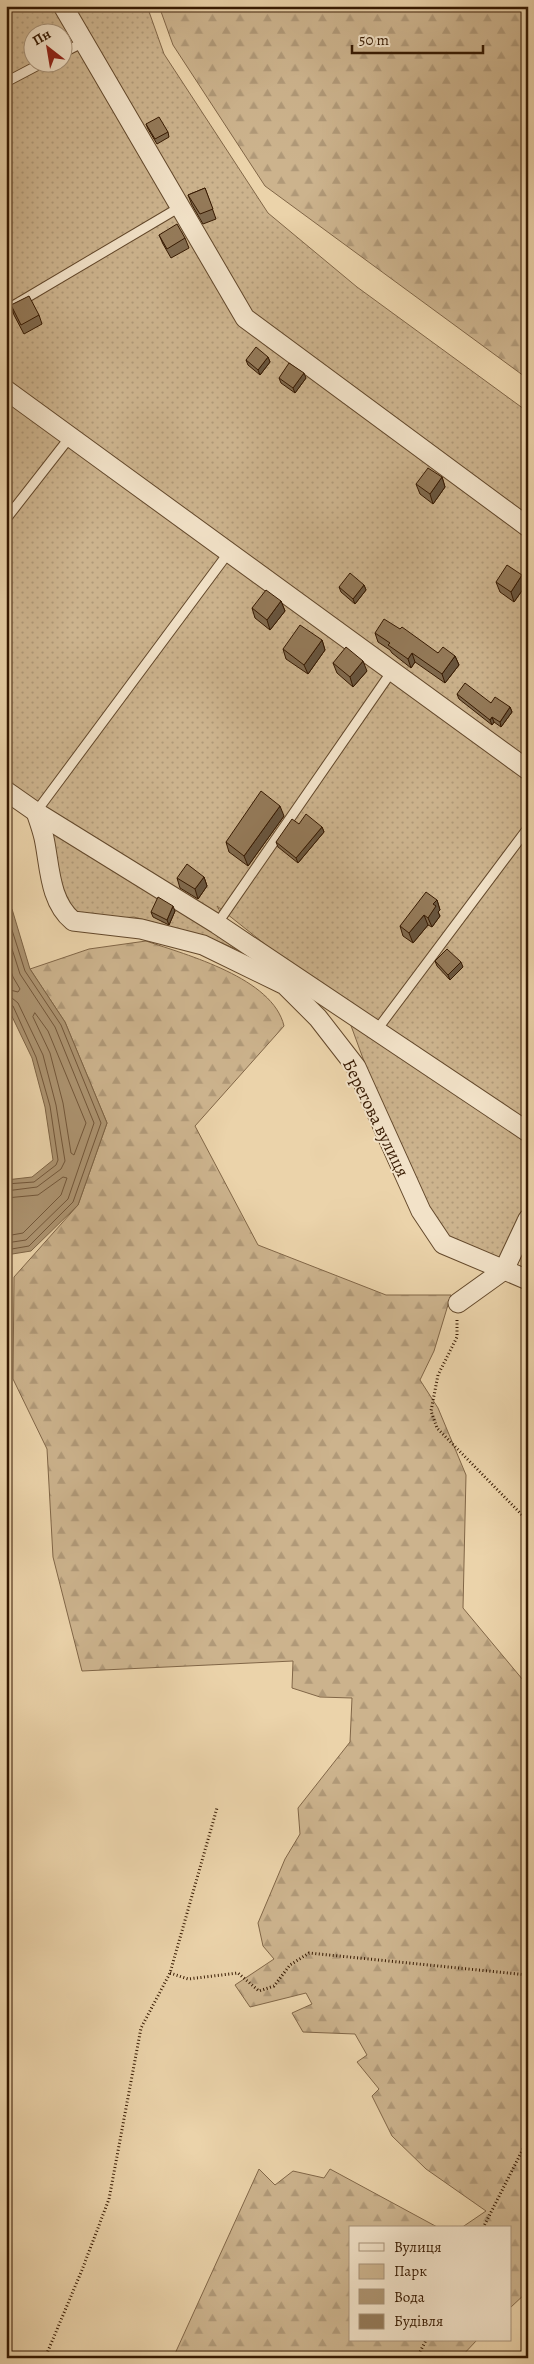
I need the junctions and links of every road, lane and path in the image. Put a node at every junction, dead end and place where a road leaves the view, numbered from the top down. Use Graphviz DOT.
graph roads {
  1 [pos="63,6"];
  2 [pos="84,42"];
  3 [pos="72,48"];
  4 [pos="25,72"];
  5 [pos="6,82"];
  6 [pos="180,207"];
  7 [pos="6,310"];
  8 [pos="6,390"];
  9 [pos="70,436"];
  10 [pos="6,519"];
  11 [pos="528,527"];
  12 [pos="229,552"];
  13 [pos="392,671"];
  14 [pos="528,770"];
  15 [pos="6,791"];
  16 [pos="36,812"];
  17 [pos="528,828"];
  18 [pos="217,924"];
  19 [pos="376,1031"];
  20 [pos="528,1132"];
  21 [pos="528,1219"];
  22 [pos="504,1270"];
  23 [pos="528,1280"];
  24 [pos="458,1303"];
  25 [pos="528,1521"];
  26 [pos="216,1808"];
  27 [pos="170,1973"];
  28 [pos="528,1974"];
  29 [pos="528,2139"];
  30 [pos="484,2226"];
  31 [pos="425,2342"];
  32 [pos="45,2358"];
  33 [pos="417,2358"];
  1 -- 2 [label="street"];
  2 -- 3 [label="lane"];
  2 -- 6 [label="street"];
  4 -- 5 [label="lane"];
  6 -- 7 [label="lane"];
  6 -- 11 [label="street"];
  8 -- 9 [label="street"];
  9 -- 10 [label="lane"];
  9 -- 12 [label="street"];
  12 -- 13 [label="street"];
  12 -- 16 [label="lane"];
  13 -- 14 [label="street"];
  13 -- 18 [label="lane"];
  15 -- 16 [label="street"];
  16 -- 18 [label="street"];
  16 -- 22 [label="street, Берегова вулиця"];
  17 -- 19 [label="lane"];
  18 -- 19 [label="street"];
  19 -- 20 [label="street"];
  21 -- 22 [label="street"];
  22 -- 23 [label="street, Берегова вулиця"];
  22 -- 24 [label="street"];
  24 -- 25 [label="path"];
  26 -- 27 [label="path"];
  27 -- 28 [label="path"];
  27 -- 32 [label="path"];
  29 -- 30 [label="path"];
  31 -- 33 [label="path"];
}
